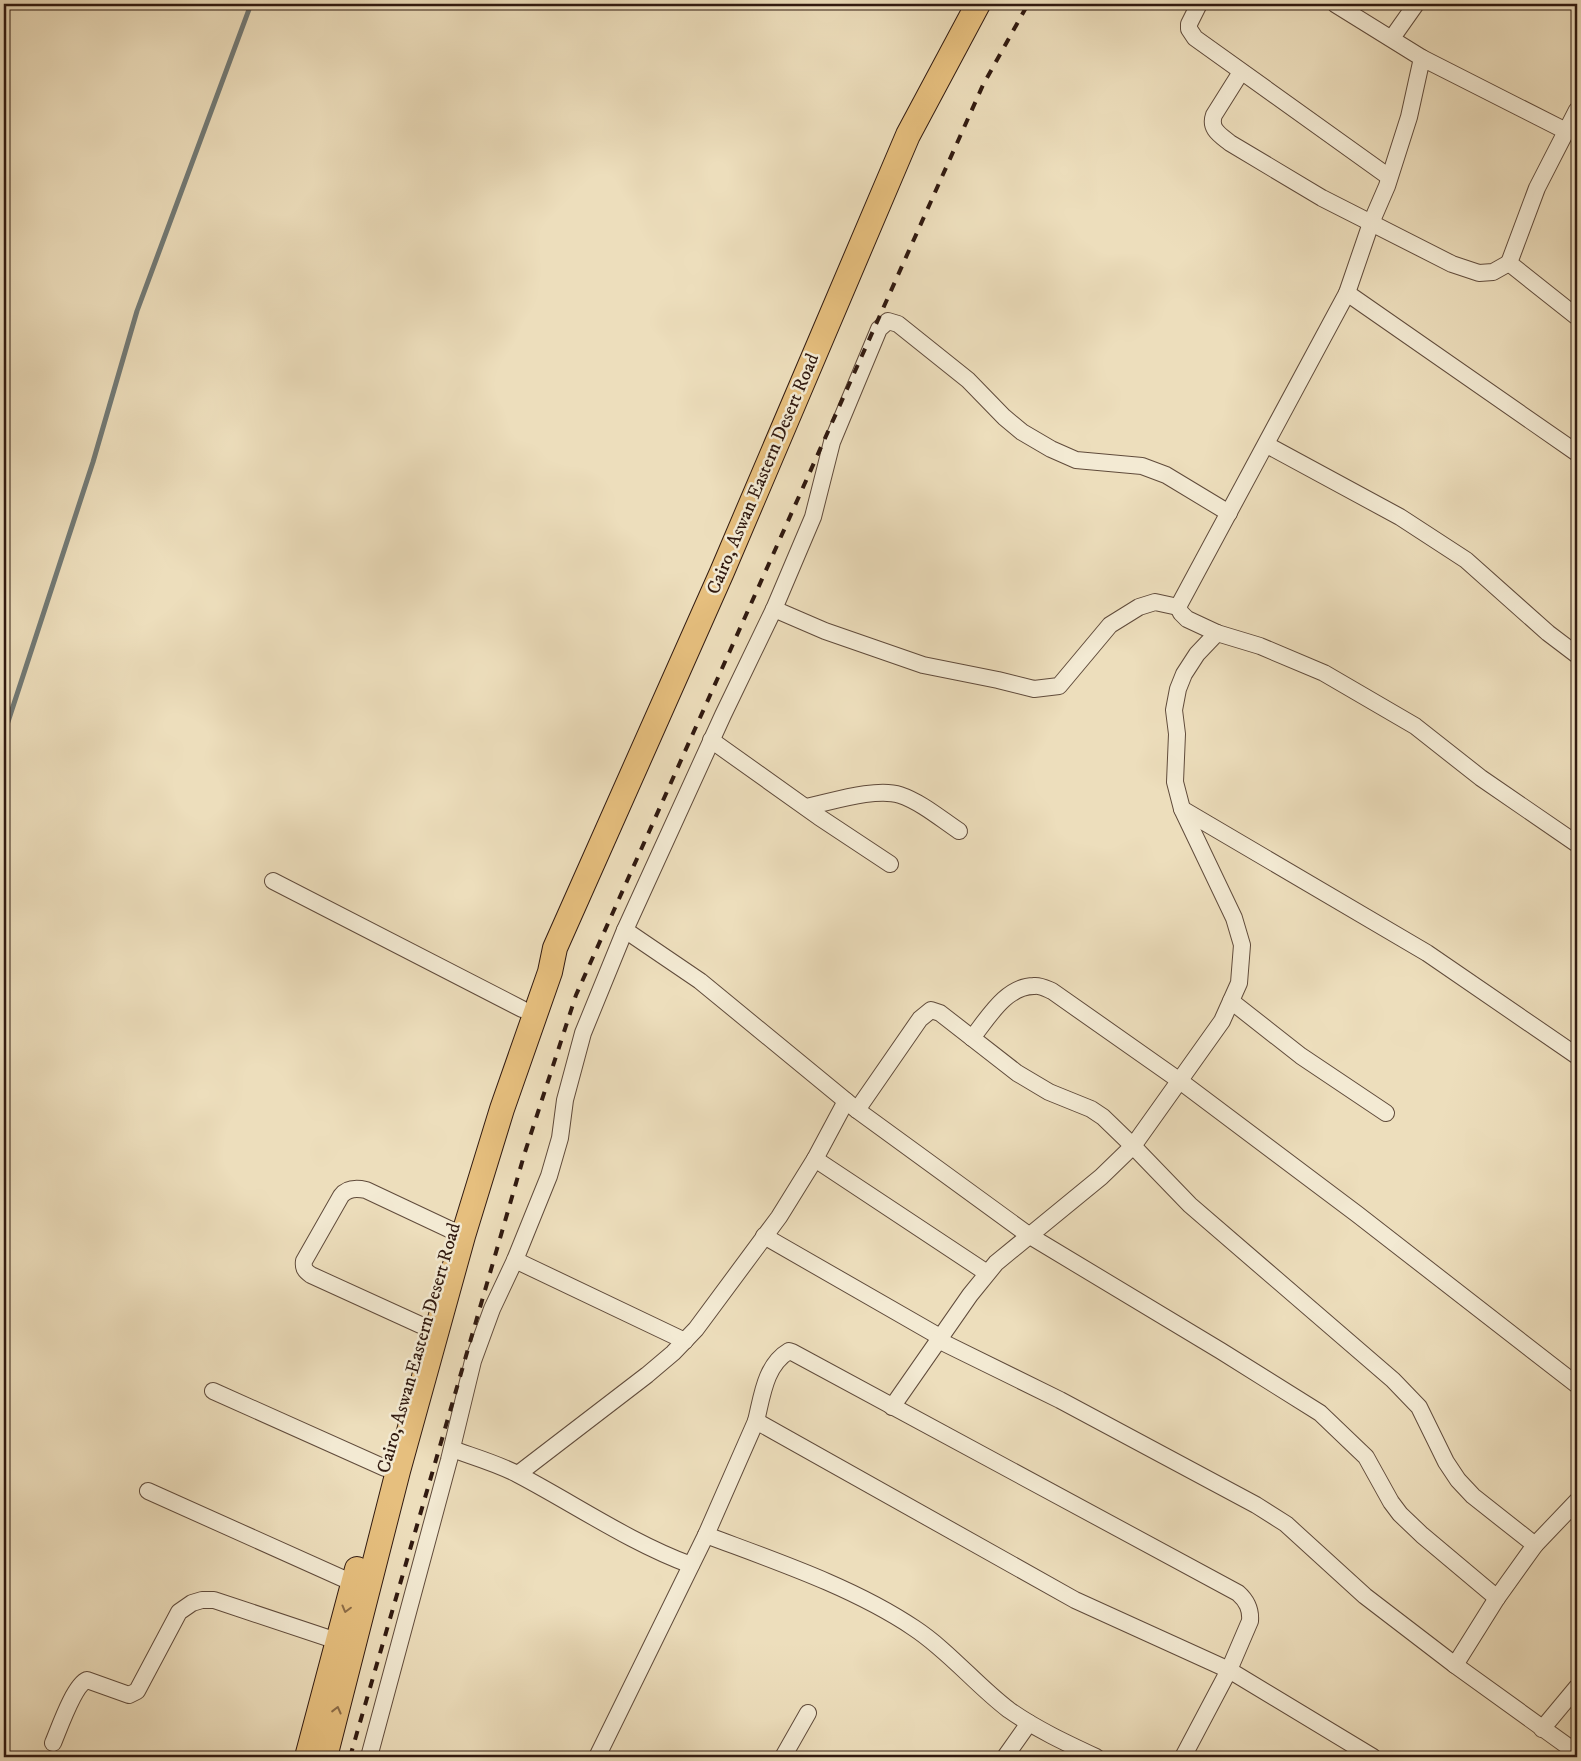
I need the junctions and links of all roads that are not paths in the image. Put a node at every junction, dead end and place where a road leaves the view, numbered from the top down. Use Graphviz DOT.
graph roads {
  1 [pos="978,4"];
  2 [pos="1199,4"];
  3 [pos="1335,4"];
  4 [pos="1416,4"];
  5 [pos="1392,38"];
  6 [pos="1422,58"];
  7 [pos="1242,72"];
  8 [pos="1577,110"];
  9 [pos="1566,130"];
  10 [pos="1390,177"];
  11 [pos="1371,223"];
  12 [pos="1508,263"];
  13 [pos="1347,293"];
  14 [pos="1577,316"];
  15 [pos="1267,445"];
  16 [pos="1577,454"];
  17 [pos="1229,513"];
  18 [pos="1178,607"];
  19 [pos="774,609"];
  20 [pos="1217,633"];
  21 [pos="1577,655"];
  22 [pos="711,740"];
  23 [pos="806,807"];
  24 [pos="1182,809"];
  25 [pos="959,831"];
  26 [pos="1577,844"];
  27 [pos="890,864"];
  28 [pos="273,881"];
  29 [pos="625,930"];
  30 [pos="555,948"];
  31 [pos="1231,1001"];
  32 [pos="522,1009"];
  33 [pos="972,1038"];
  34 [pos="1577,1056"];
  35 [pos="1180,1081"];
  36 [pos="851,1105"];
  37 [pos="1386,1112"];
  38 [pos="1133,1146"];
  39 [pos="815,1159"];
  40 [pos="451,1230"];
  41 [pos="764,1236"];
  42 [pos="1030,1236"];
  43 [pos="515,1260"];
  44 [pos="987,1273"];
  45 [pos="425,1327"];
  46 [pos="939,1339"];
  47 [pos="685,1340"];
  48 [pos="1577,1385"];
  49 [pos="213,1391"];
  50 [pos="892,1408"];
  51 [pos="756,1422"];
  52 [pos="452,1449"];
  53 [pos="385,1468"];
  54 [pos="518,1474"];
  55 [pos="148,1491"];
  56 [pos="1577,1501"];
  57 [pos="706,1535"];
  58 [pos="1535,1545"];
  59 [pos="691,1565"];
  60 [pos="353,1582"];
  61 [pos="1497,1598"];
  62 [pos="337,1641"];
  63 [pos="1455,1665"];
  64 [pos="1229,1670"];
  65 [pos="1577,1687"];
  66 [pos="808,1713"];
  67 [pos="1030,1723"];
  68 [pos="1542,1729"];
  69 [pos="53,1743"];
  70 [pos="1577,1753"];
  71 [pos="307,1757"];
  72 [pos="325,1757"];
  73 [pos="369,1757"];
  74 [pos="596,1757"];
  75 [pos="783,1757"];
  76 [pos="1005,1757"];
  77 [pos="1096,1757"];
  78 [pos="1183,1757"];
  79 [pos="1374,1757"];
  1 -- 30 [label="highway, Cairo, Aswan Eastern Desert Road"];
  2 -- 7 [label="street"];
  3 -- 5 [label="street"];
  4 -- 5 [label="street"];
  5 -- 6 [label="street"];
  6 -- 9 [label="street"];
  6 -- 10 [label="street"];
  7 -- 10 [label="street"];
  7 -- 11 [label="street"];
  8 -- 9 [label="street"];
  9 -- 12 [label="street"];
  10 -- 11 [label="street"];
  11 -- 12 [label="street"];
  11 -- 13 [label="street"];
  12 -- 14 [label="street"];
  13 -- 15 [label="street"];
  13 -- 16 [label="street"];
  15 -- 17 [label="street"];
  15 -- 21 [label="street"];
  17 -- 18 [label="street"];
  17 -- 19 [label="street"];
  18 -- 19 [label="street"];
  18 -- 20 [label="street"];
  19 -- 22 [label="street"];
  20 -- 24 [label="street"];
  20 -- 26 [label="street"];
  22 -- 23 [label="street"];
  22 -- 29 [label="street"];
  23 -- 25 [label="street"];
  23 -- 27 [label="street"];
  24 -- 31 [label="street"];
  24 -- 34 [label="street"];
  28 -- 32 [label="street"];
  29 -- 36 [label="street"];
  29 -- 43 [label="street"];
  30 -- 32 [label="highway, Cairo, Aswan Eastern Desert Road"];
  72 -- 30 [label="highway, Cairo, Aswan Eastern Desert Road, one-way"];
  31 -- 35 [label="street"];
  31 -- 37 [label="street"];
  32 -- 40 [label="highway, Cairo, Aswan Eastern Desert Road"];
  33 -- 35 [label="street"];
  33 -- 36 [label="street"];
  33 -- 38 [label="street"];
  35 -- 38 [label="street"];
  35 -- 48 [label="street"];
  36 -- 39 [label="street"];
  36 -- 42 [label="street"];
  38 -- 42 [label="street"];
  38 -- 58 [label="street"];
  39 -- 41 [label="street"];
  39 -- 44 [label="street"];
  40 -- 45 [label="highway, Cairo, Aswan Eastern Desert Road"];
  40 -- 45 [label="street"];
  41 -- 46 [label="street"];
  41 -- 47 [label="street"];
  42 -- 44 [label="street"];
  42 -- 61 [label="street"];
  43 -- 47 [label="street"];
  43 -- 52 [label="street"];
  44 -- 46 [label="street"];
  45 -- 53 [label="highway, Cairo, Aswan Eastern Desert Road"];
  46 -- 50 [label="street"];
  46 -- 63 [label="street"];
  47 -- 54 [label="street"];
  49 -- 53 [label="street"];
  50 -- 51 [label="street"];
  50 -- 64 [label="street"];
  51 -- 57 [label="street"];
  51 -- 64 [label="street"];
  52 -- 54 [label="street"];
  52 -- 73 [label="street"];
  53 -- 60 [label="highway, Cairo, Aswan Eastern Desert Road"];
  54 -- 59 [label="street"];
  55 -- 60 [label="street"];
  56 -- 58 [label="street"];
  57 -- 59 [label="street"];
  57 -- 67 [label="street"];
  58 -- 61 [label="street"];
  59 -- 74 [label="street"];
  60 -- 62 [label="highway, Cairo, Aswan Eastern Desert Road, one-way"];
  61 -- 63 [label="street"];
  62 -- 69 [label="street"];
  62 -- 71 [label="highway, Cairo, Aswan Eastern Desert Road"];
  63 -- 68 [label="street"];
  64 -- 78 [label="street"];
  64 -- 79 [label="street"];
  65 -- 68 [label="street"];
  66 -- 75 [label="street"];
  67 -- 76 [label="street"];
  67 -- 77 [label="street"];
  68 -- 70 [label="street"];
}
